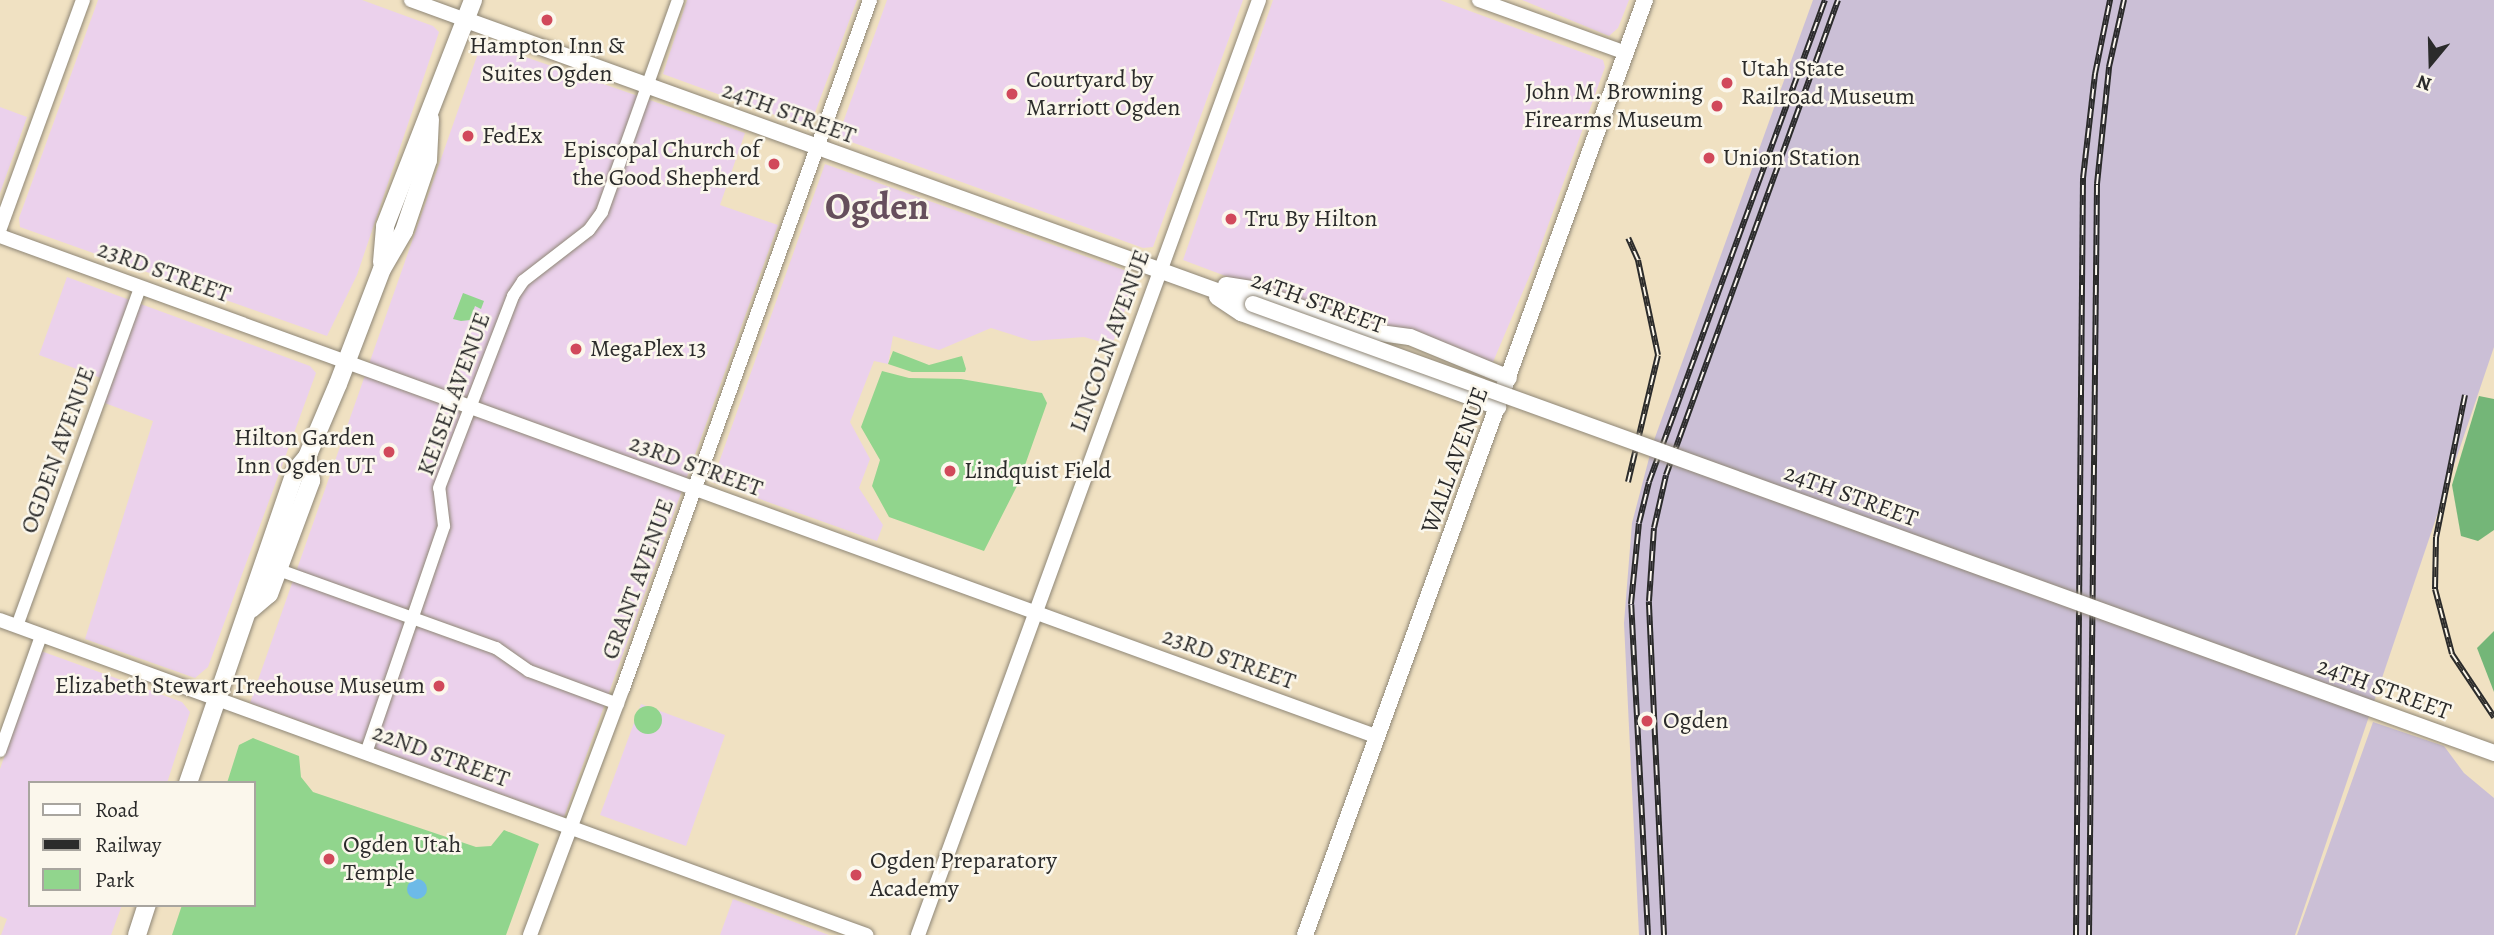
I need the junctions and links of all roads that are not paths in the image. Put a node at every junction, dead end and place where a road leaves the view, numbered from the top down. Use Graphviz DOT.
graph roads {
  1 [pos="83,0"];
  2 [pos="411,0"];
  3 [pos="473,0"];
  4 [pos="678,0"];
  5 [pos="870,0"];
  6 [pos="1259,0"];
  7 [pos="1479,0"];
  8 [pos="1645,0"];
  9 [pos="466,20"];
  10 [pos="1626,53"];
  11 [pos="648,85"];
  12 [pos="816,147"];
  13 [pos="0,228"];
  14 [pos="0,236"];
  15 [pos="1161,269"];
  16 [pos="1192,280"];
  17 [pos="140,288"];
  18 [pos="345,363"];
  19 [pos="1509,378"];
  20 [pos="1498,407"];
  21 [pos="470,408"];
  22 [pos="307,457"];
  23 [pos="695,490"];
  24 [pos="279,570"];
  25 [pos="251,609"];
  26 [pos="1035,613"];
  27 [pos="415,618"];
  28 [pos="0,620"];
  29 [pos="17,626"];
  30 [pos="41,636"];
  31 [pos="218,699"];
  32 [pos="618,704"];
  33 [pos="6,716"];
  34 [pos="1377,737"];
  35 [pos="0,751"];
  36 [pos="366,753"];
  37 [pos="2494,753"];
  38 [pos="189,781"];
  39 [pos="571,827"];
  40 [pos="146,907"];
  41 [pos="137,935"];
  42 [pos="530,935"];
  43 [pos="866,935"];
  44 [pos="918,935"];
  45 [pos="1305,935"];
  1 -- 13 [label="street"];
  2 -- 9 [label="street, 24TH STREET"];
  3 -- 9 [label="main road"];
  4 -- 11 [label="street, KEISEL AVENUE"];
  5 -- 12 [label="street, GRANT AVENUE"];
  6 -- 15 [label="street, LINCOLN AVENUE"];
  7 -- 10 [label="street"];
  8 -- 10 [label="main road, WALL AVENUE"];
  9 -- 11 [label="main road, 24TH STREET"];
  9 -- 18 [label="main road"];
  10 -- 19 [label="main road, WALL AVENUE"];
  11 -- 12 [label="main road, 24TH STREET"];
  11 -- 21 [label="street, KEISEL AVENUE"];
  12 -- 15 [label="main road, 24TH STREET"];
  12 -- 23 [label="street, GRANT AVENUE"];
  14 -- 17 [label="street, 23RD STREET"];
  15 -- 16 [label="main road, 24TH STREET"];
  15 -- 26 [label="street, LINCOLN AVENUE"];
  16 -- 19 [label="main road, 24TH STREET"];
  16 -- 20 [label="main road, 24TH STREET"];
  16 -- 37 [label="main road, 24TH STREET, bridge"];
  17 -- 18 [label="street, 23RD STREET"];
  17 -- 29 [label="street, OGDEN AVENUE"];
  18 -- 21 [label="street, 23RD STREET"];
  18 -- 22 [label="main road"];
  19 -- 20 [label="main road, WALL AVENUE"];
  20 -- 34 [label="main road, WALL AVENUE"];
  21 -- 23 [label="street, 23RD STREET"];
  21 -- 27 [label="street, KEISEL AVENUE"];
  22 -- 24 [label="main road"];
  22 -- 25 [label="main road"];
  23 -- 26 [label="street, 23RD STREET"];
  23 -- 32 [label="street, GRANT AVENUE"];
  24 -- 25 [label="main road"];
  24 -- 27 [label="street"];
  25 -- 31 [label="main road"];
  26 -- 34 [label="street, 23RD STREET"];
  26 -- 44 [label="street, LINCOLN AVENUE"];
  27 -- 32 [label="street"];
  27 -- 36 [label="street, KEISEL AVENUE"];
  28 -- 29 [label="street, 22ND STREET"];
  29 -- 30 [label="street, 22ND STREET"];
  30 -- 31 [label="street, 22ND STREET"];
  30 -- 33 [label="street"];
  31 -- 36 [label="street, 22ND STREET"];
  31 -- 38 [label="main road"];
  32 -- 39 [label="street, GRANT AVENUE"];
  33 -- 35 [label="street"];
  34 -- 45 [label="main road, WALL AVENUE"];
  36 -- 39 [label="street, 22ND STREET"];
  39 -- 42 [label="street, GRANT AVENUE"];
  39 -- 43 [label="street, 22ND STREET"];
  40 -- 41 [label="main road"];
}
